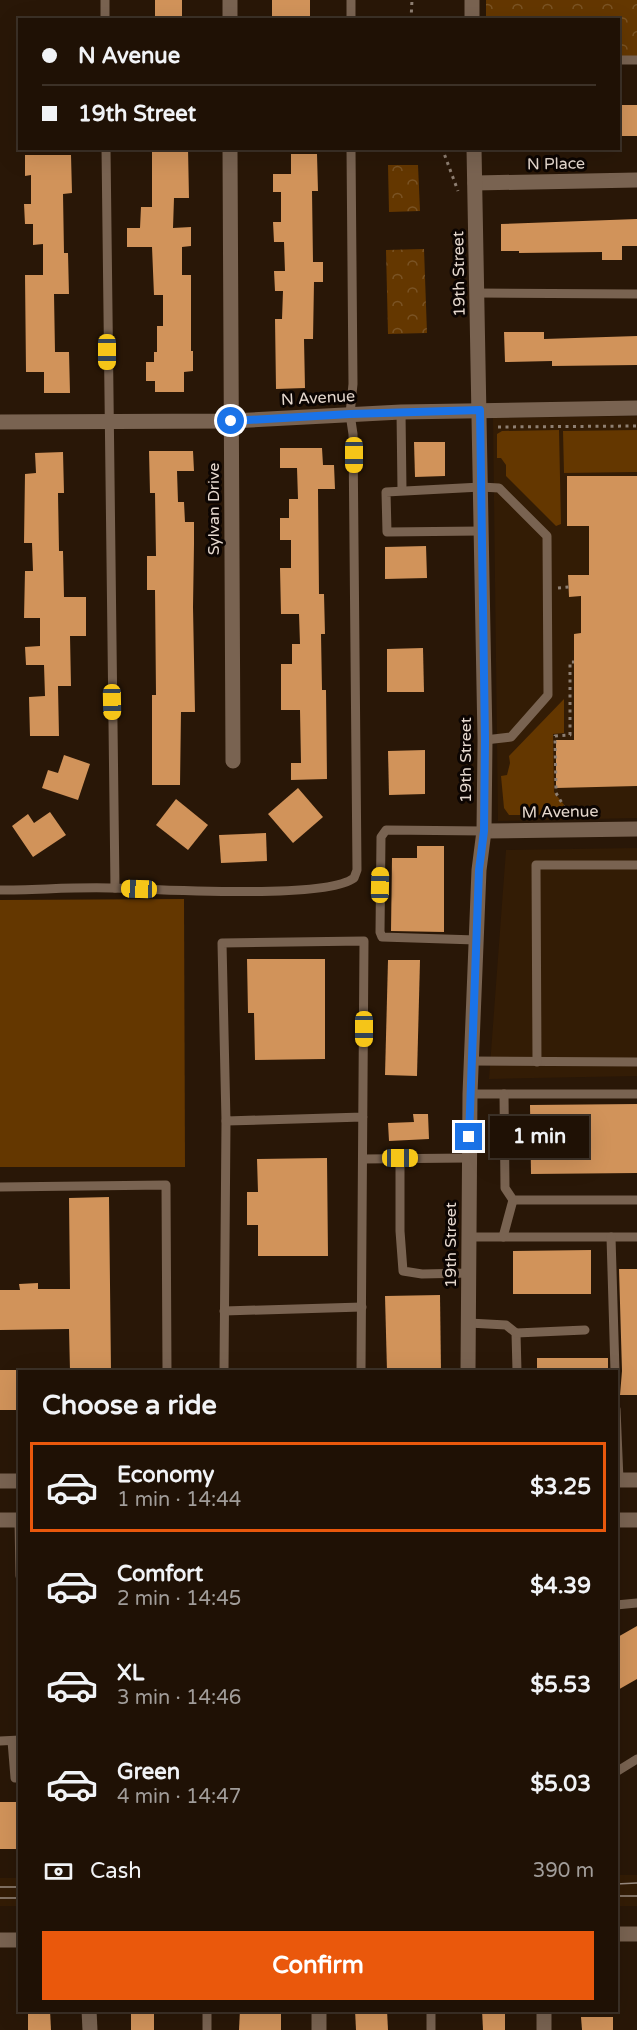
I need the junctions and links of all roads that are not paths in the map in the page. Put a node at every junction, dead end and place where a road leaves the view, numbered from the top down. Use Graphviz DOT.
graph roads {
  1 [pos="105,0"];
  2 [pos="230,0"];
  3 [pos="351,0"];
  4 [pos="472,0"];
  5 [pos="105,18"];
  6 [pos="230,18"];
  7 [pos="351,18"];
  8 [pos="472,18"];
  9 [pos="620,60"];
  10 [pos="637,60"];
  11 [pos="106,150"];
  12 [pos="230,150"];
  13 [pos="351,150"];
  14 [pos="474,150"];
  15 [pos="637,180"];
  16 [pos="474,183"];
  17 [pos="477,293"];
  18 [pos="637,294"];
  19 [pos="637,408"];
  20 [pos="480,410"];
  21 [pos="401,412"];
  22 [pos="350,414"];
  23 [pos="231,421"];
  24 [pos="0,422"];
  25 [pos="108,422"];
  26 [pos="481,487"];
  27 [pos="402,490"];
  28 [pos="481,531"];
  29 [pos="485,740"];
  30 [pos="233,761"];
  31 [pos="637,829"];
  32 [pos="484,831"];
  33 [pos="637,865"];
  34 [pos="115,888"];
  35 [pos="0,890"];
  36 [pos="476,940"];
  37 [pos="471,1061"];
  38 [pos="537,1062"];
  39 [pos="637,1062"];
  40 [pos="470,1094"];
  41 [pos="504,1094"];
  42 [pos="637,1094"];
  43 [pos="363,1117"];
  44 [pos="226,1121"];
  45 [pos="400,1158"];
  46 [pos="469,1158"];
  47 [pos="363,1159"];
  48 [pos="0,1187"];
  49 [pos="513,1200"];
  50 [pos="637,1200"];
  51 [pos="469,1237"];
  52 [pos="503,1237"];
  53 [pos="611,1237"];
  54 [pos="637,1237"];
  55 [pos="469,1273"];
  56 [pos="362,1307"];
  57 [pos="225,1311"];
  58 [pos="469,1323"];
  59 [pos="585,1329"];
  60 [pos="516,1333"];
  61 [pos="167,1370"];
  62 [pos="224,1370"];
  63 [pos="361,1370"];
  64 [pos="468,1370"];
  65 [pos="517,1370"];
  66 [pos="615,1370"];
  67 [pos="618,1480"];
  68 [pos="637,1480"];
  69 [pos="0,1481"];
  70 [pos="18,1481"];
  71 [pos="0,1520"];
  72 [pos="18,1520"];
  73 [pos="618,1520"];
  74 [pos="637,1520"];
  75 [pos="637,1603"];
  76 [pos="618,1605"];
  77 [pos="0,1741"];
  78 [pos="16,1741"];
  79 [pos="637,1760"];
  80 [pos="618,1771"];
  81 [pos="18,1778"];
  82 [pos="618,1934"];
  83 [pos="637,1934"];
  84 [pos="0,1940"];
  85 [pos="18,1940"];
  86 [pos="89,2012"];
  87 [pos="207,2012"];
  88 [pos="319,2012"];
  89 [pos="431,2012"];
  90 [pos="544,2012"];
  91 [pos="90,2030"];
  92 [pos="207,2030"];
  93 [pos="319,2030"];
  94 [pos="431,2030"];
  95 [pos="544,2030"];
  1 -- 5 [label="lane"];
  2 -- 6 [label="street"];
  3 -- 7 [label="lane"];
  4 -- 8 [label="street"];
  9 -- 10 [label="lane"];
  11 -- 25 [label="lane"];
  12 -- 23 [label="street, Sylvan Drive"];
  13 -- 22 [label="lane"];
  14 -- 16 [label="street, 19th Street"];
  15 -- 16 [label="street, N Place"];
  16 -- 17 [label="street, 19th Street"];
  17 -- 18 [label="lane"];
  17 -- 20 [label="street, 19th Street"];
  19 -- 20 [label="street, N Avenue"];
  20 -- 21 [label="street, N Avenue"];
  20 -- 26 [label="street, 19th Street"];
  21 -- 22 [label="street, N Avenue"];
  21 -- 27 [label="lane"];
  22 -- 23 [label="street, N Avenue"];
  22 -- 34 [label="lane"];
  23 -- 25 [label="street, N Avenue"];
  23 -- 30 [label="street, Sylvan Drive"];
  24 -- 25 [label="street, N Avenue"];
  25 -- 34 [label="lane"];
  26 -- 27 [label="lane"];
  26 -- 28 [label="street, 19th Street"];
  26 -- 29 [label="lane"];
  27 -- 28 [label="lane"];
  28 -- 29 [label="street, 19th Street"];
  29 -- 32 [label="street, 19th Street"];
  31 -- 32 [label="street, M Avenue"];
  32 -- 36 [label="street, 19th Street"];
  32 -- 36 [label="lane"];
  33 -- 38 [label="lane"];
  34 -- 35 [label="lane"];
  36 -- 37 [label="street, 19th Street"];
  37 -- 38 [label="lane"];
  37 -- 40 [label="street, 19th Street"];
  38 -- 39 [label="lane"];
  40 -- 41 [label="lane"];
  40 -- 46 [label="street, 19th Street"];
  41 -- 42 [label="lane"];
  41 -- 49 [label="lane"];
  43 -- 44 [label="lane"];
  43 -- 44 [label="lane"];
  43 -- 47 [label="lane"];
  44 -- 57 [label="lane"];
  45 -- 46 [label="lane"];
  45 -- 47 [label="lane"];
  45 -- 55 [label="lane"];
  46 -- 51 [label="street, 19th Street"];
  47 -- 56 [label="lane"];
  48 -- 61 [label="lane"];
  49 -- 50 [label="lane"];
  49 -- 52 [label="lane"];
  51 -- 52 [label="lane"];
  51 -- 55 [label="street, 19th Street"];
  52 -- 53 [label="lane"];
  53 -- 54 [label="lane"];
  53 -- 66 [label="lane"];
  55 -- 58 [label="street, 19th Street"];
  56 -- 57 [label="lane"];
  56 -- 63 [label="lane"];
  57 -- 62 [label="lane"];
  58 -- 60 [label="lane"];
  58 -- 64 [label="street, 19th Street"];
  59 -- 60 [label="lane"];
  60 -- 65 [label="lane"];
  67 -- 68 [label="street"];
  69 -- 70 [label="street"];
  71 -- 72 [label="street"];
  73 -- 74 [label="street"];
  75 -- 76 [label="lane"];
  77 -- 78 [label="lane"];
  78 -- 81 [label="lane"];
  79 -- 80 [label="lane"];
  82 -- 83 [label="street"];
  84 -- 85 [label="street"];
  86 -- 91 [label="street"];
  87 -- 92 [label="lane"];
  88 -- 93 [label="street"];
  89 -- 94 [label="lane"];
  90 -- 95 [label="street"];
}
